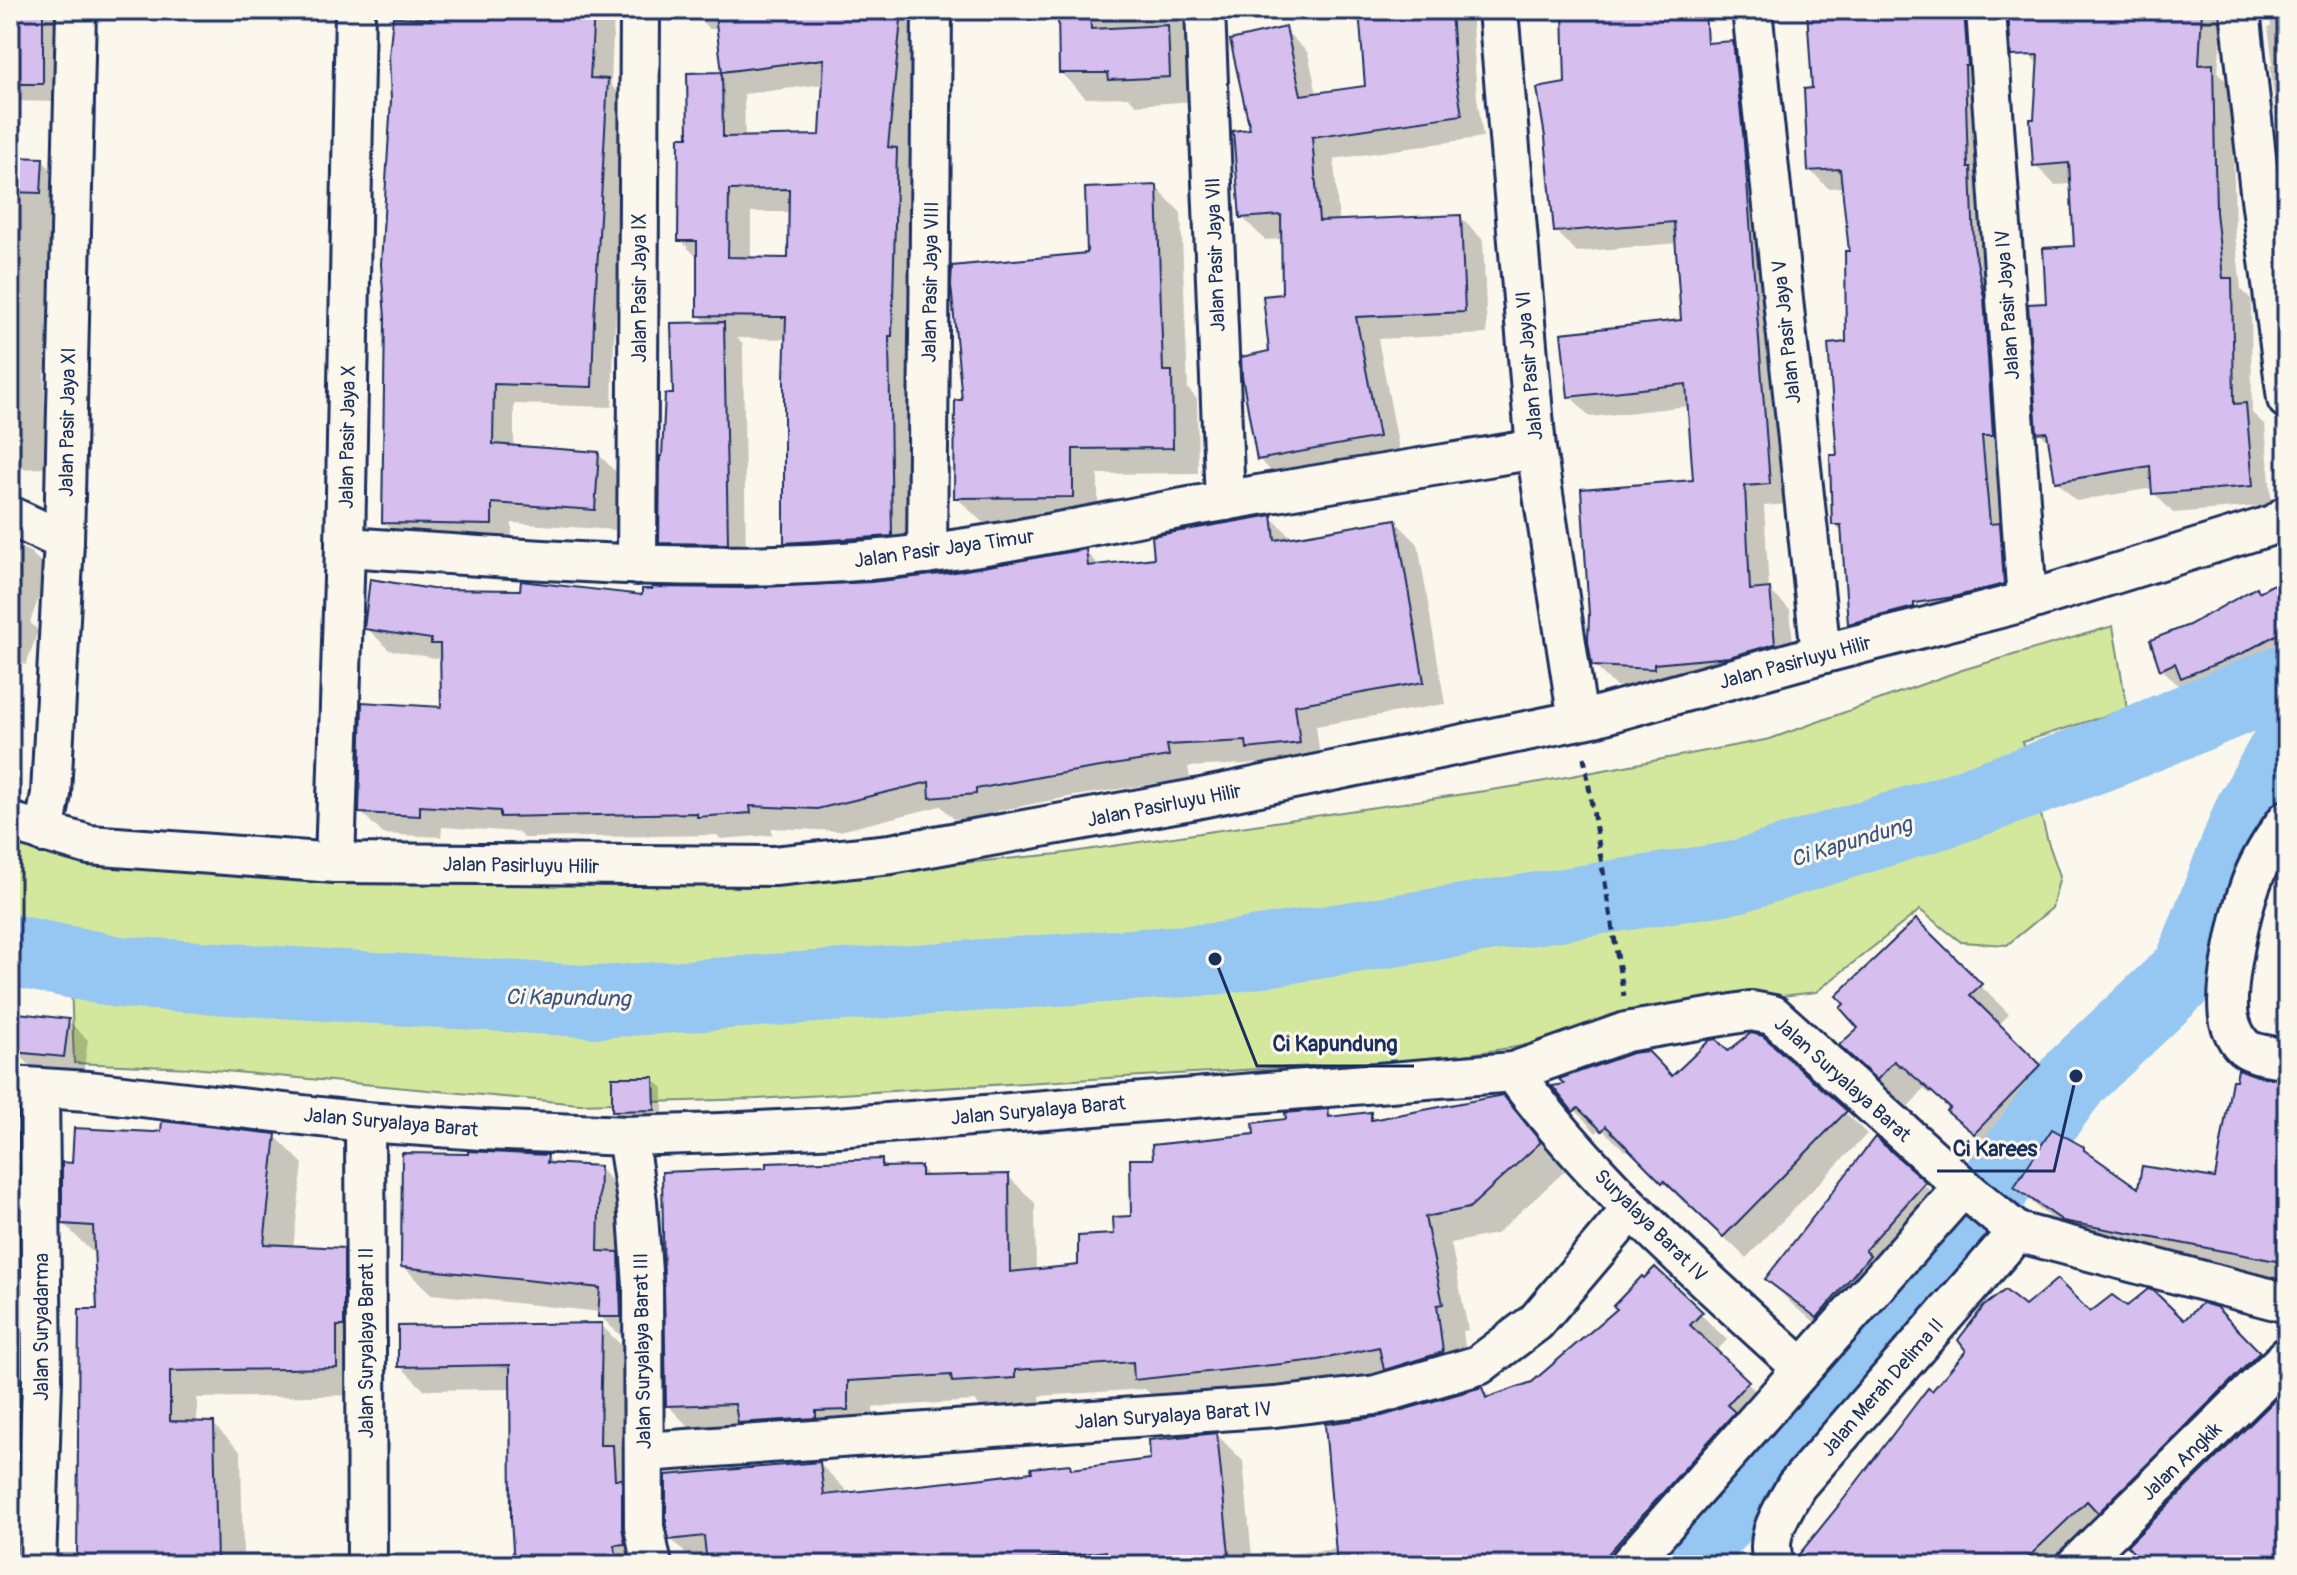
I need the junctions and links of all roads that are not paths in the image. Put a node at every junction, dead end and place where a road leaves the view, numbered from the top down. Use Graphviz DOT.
graph roads {
  1 [pos="76,10"];
  2 [pos="355,10"];
  3 [pos="640,10"];
  4 [pos="932,10"];
  5 [pos="1205,10"];
  6 [pos="1498,10"];
  7 [pos="1752,10"];
  8 [pos="1986,10"];
  9 [pos="2240,10"];
  10 [pos="2273,180"];
  11 [pos="2287,399"];
  12 [pos="1536,449"];
  13 [pos="1225,501"];
  14 [pos="2287,515"];
  15 [pos="10,516"];
  16 [pos="64,541"];
  17 [pos="345,547"];
  18 [pos="927,554"];
  19 [pos="637,565"];
  20 [pos="2027,601"];
  21 [pos="1821,654"];
  22 [pos="1578,720"];
  23 [pos="2287,820"];
  24 [pos="27,828"];
  25 [pos="335,863"];
  26 [pos="2287,1059"];
  27 [pos="1513,1072"];
  28 [pos="25,1087"];
  29 [pos="365,1122"];
  30 [pos="627,1136"];
  31 [pos="1990,1209"];
  32 [pos="1631,1210"];
  33 [pos="2287,1303"];
  34 [pos="2287,1357"];
  35 [pos="1802,1368"];
  36 [pos="26,1380"];
  37 [pos="645,1452"];
  38 [pos="1772,1560"];
  39 [pos="36,1565"];
  40 [pos="367,1565"];
  41 [pos="652,1565"];
  42 [pos="1629,1565"];
  43 [pos="2076,1565"];
  1 -- 16 [label="street, Jalan Pasir Jaya XI"];
  2 -- 17 [label="street, Jalan Pasir Jaya X"];
  3 -- 19 [label="street, Jalan Pasir Jaya IX"];
  4 -- 18 [label="street, Jalan Pasir Jaya VIII"];
  5 -- 13 [label="street, Jalan Pasir Jaya Vll"];
  6 -- 12 [label="street, Jalan Pasir Jaya Vl"];
  7 -- 21 [label="street, Jalan Pasir Jaya V"];
  8 -- 20 [label="street, Jalan Pasir Jaya IV"];
  9 -- 10 [label="street"];
  10 -- 11 [label="street"];
  12 -- 13 [label="street, Jalan Pasir Jaya Timur"];
  12 -- 22 [label="street, Jalan Pasir Jaya Vl"];
  13 -- 18 [label="street, Jalan Pasir Jaya Timur"];
  14 -- 20 [label="street, Jalan Pasirluyu Hilir"];
  15 -- 16 [label="street"];
  16 -- 24 [label="street, Jalan Pasir Jaya XI"];
  17 -- 19 [label="street, Jalan Pasir Jaya Timur"];
  17 -- 25 [label="street, Jalan Pasir Jaya X"];
  18 -- 19 [label="street, Jalan Pasir Jaya Timur"];
  20 -- 21 [label="street, Jalan Pasirluyu Hilir"];
  21 -- 22 [label="street, Jalan Pasirluyu Hilir"];
  22 -- 25 [label="street, Jalan Pasirluyu Hilir"];
  23 -- 26 [label="street"];
  24 -- 25 [label="street, Jalan Pasirluyu Hilir"];
  27 -- 30 [label="street, Jalan Suryalaya Barat"];
  27 -- 31 [label="street, Jalan Suryalaya Barat"];
  27 -- 32 [label="street, Suryalaya Barat IV"];
  28 -- 29 [label="street, Jalan Suryalaya Barat"];
  28 -- 36 [label="street, Jalan Suryadarma"];
  29 -- 30 [label="street, Jalan Suryalaya Barat"];
  29 -- 40 [label="street, Jalan Suryalaya Barat II"];
  30 -- 37 [label="street, Jalan Suryalaya Barat III"];
  31 -- 33 [label="street"];
  31 -- 35 [label="street"];
  31 -- 38 [label="street, Jalan Merah Delima II"];
  32 -- 35 [label="street, Suryalaya Barat IV"];
  32 -- 37 [label="street, Jalan Suryalaya Barat IV"];
  34 -- 43 [label="street, Jalan Angkik"];
  35 -- 42 [label="street"];
  36 -- 39 [label="street, Jalan Suryadarma"];
  37 -- 41 [label="street, Jalan Suryalaya Barat III"];
}
